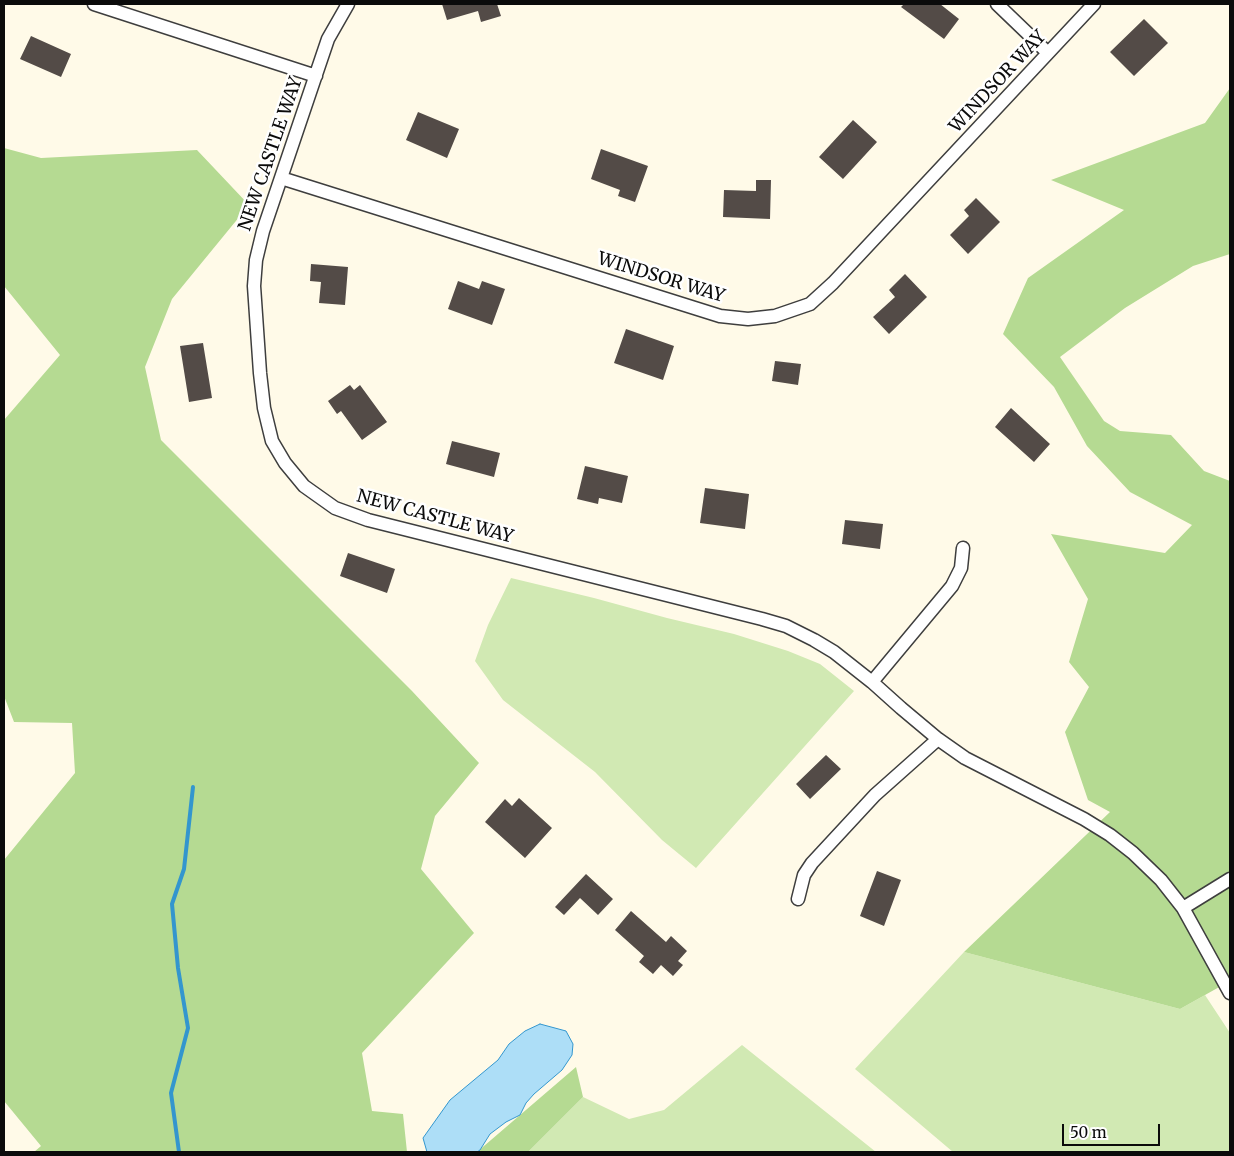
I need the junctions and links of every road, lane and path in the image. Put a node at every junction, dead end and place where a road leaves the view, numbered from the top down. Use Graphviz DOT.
graph roads {
  1 [pos="94,4"];
  2 [pos="348,4"];
  3 [pos="997,4"];
  4 [pos="1094,4"];
  5 [pos="1048,53"];
  6 [pos="316,76"];
  7 [pos="281,178"];
  8 [pos="963,548"];
  9 [pos="872,682"];
  10 [pos="938,739"];
  11 [pos="1230,879"];
  12 [pos="798,899"];
  13 [pos="1182,908"];
  14 [pos="1230,994"];
  1 -- 6 [label="street"];
  2 -- 6 [label="street, NEW CASTLE WAY"];
  3 -- 5 [label="street"];
  4 -- 5 [label="street, WINDSOR WAY"];
  5 -- 7 [label="street, WINDSOR WAY"];
  6 -- 7 [label="street, NEW CASTLE WAY"];
  7 -- 9 [label="street, NEW CASTLE WAY"];
  8 -- 9 [label="street"];
  9 -- 10 [label="street, NEW CASTLE WAY"];
  10 -- 12 [label="street"];
  10 -- 13 [label="street, NEW CASTLE WAY"];
  11 -- 13 [label="street"];
  13 -- 14 [label="street, NEW CASTLE WAY"];
}
